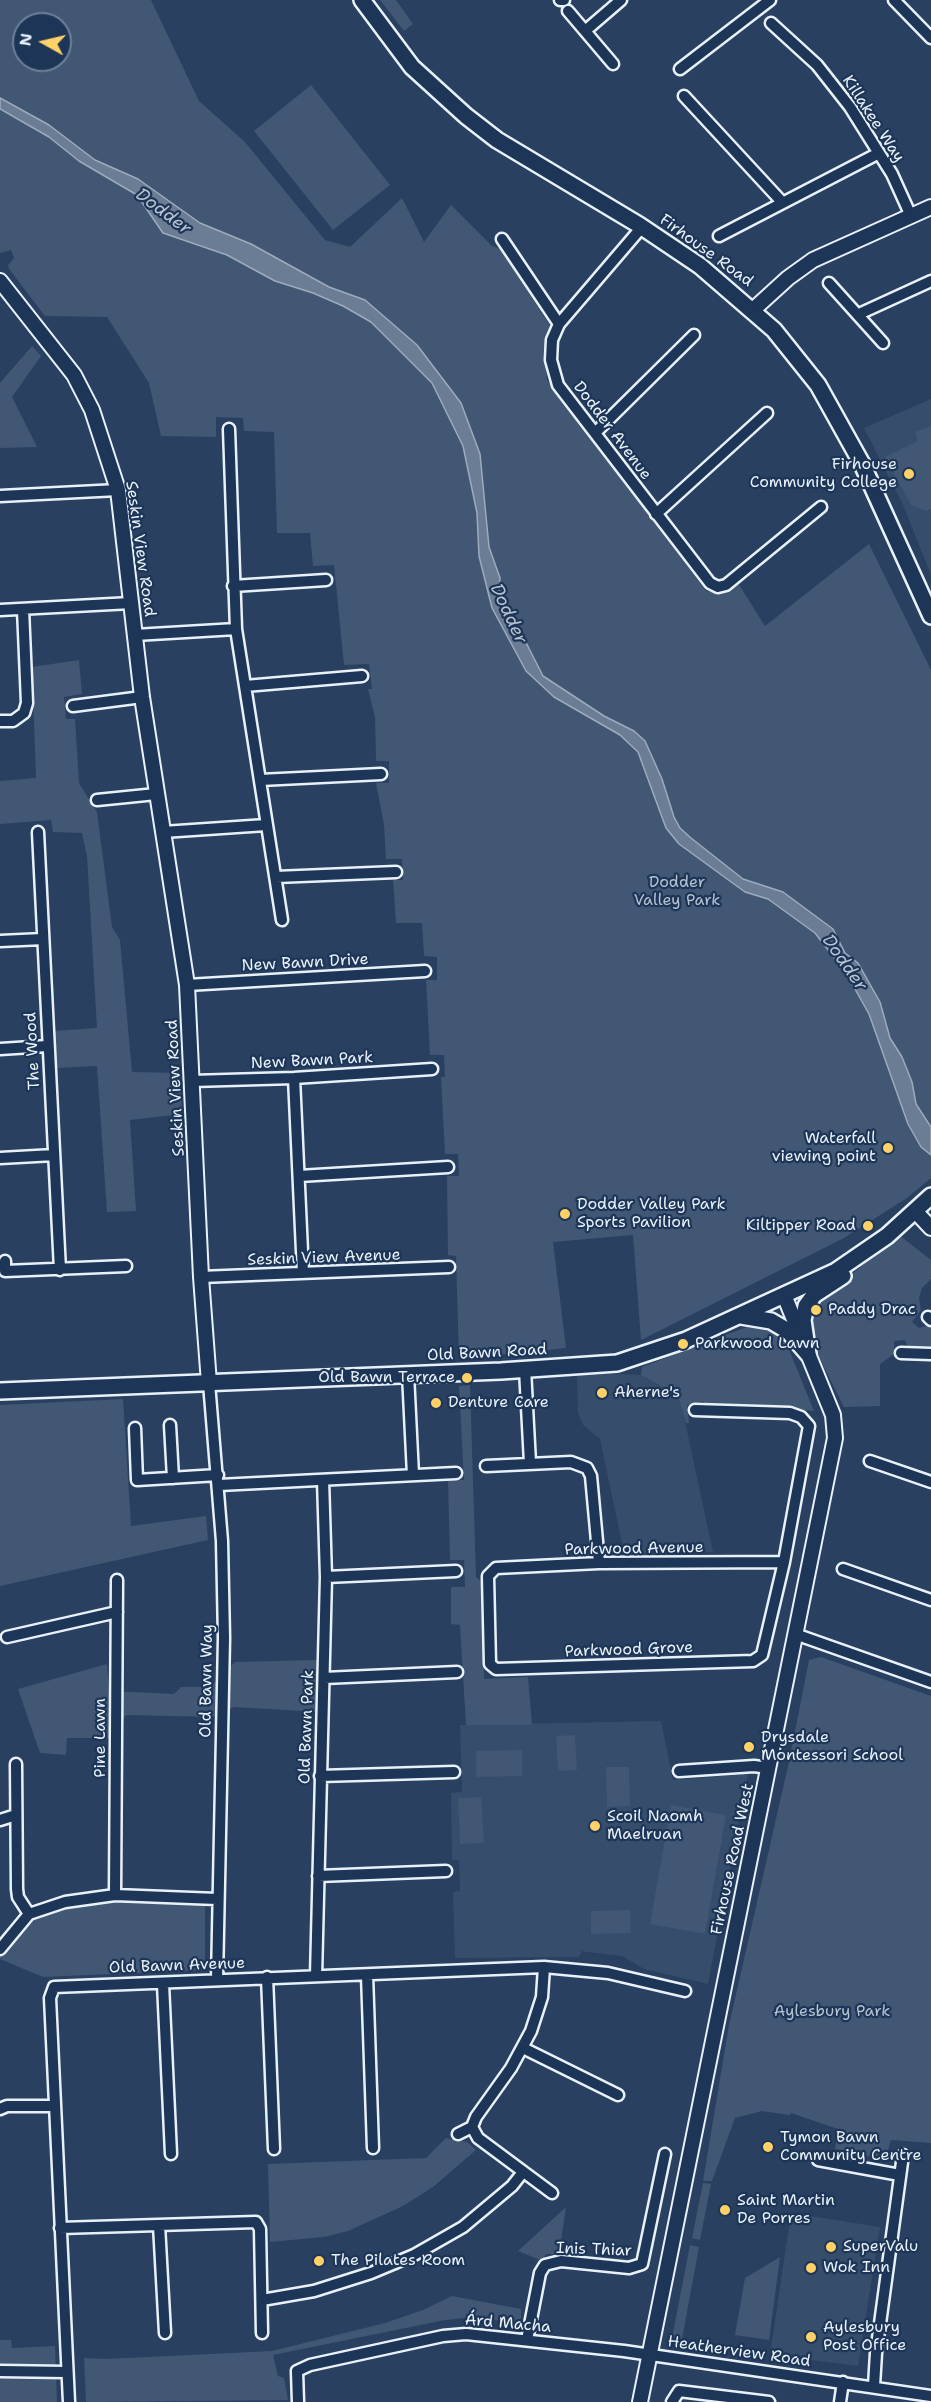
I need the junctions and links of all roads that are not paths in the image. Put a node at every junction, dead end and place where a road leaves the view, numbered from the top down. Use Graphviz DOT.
graph roads {
  1 [pos="362,0"];
  2 [pos="621,0"];
  3 [pos="770,0"];
  4 [pos="894,0"];
  5 [pos="564,4"];
  6 [pos="771,23"];
  7 [pos="585,31"];
  8 [pos="931,38"];
  9 [pos="613,64"];
  10 [pos="680,69"];
  11 [pos="684,96"];
  12 [pos="879,153"];
  13 [pos="782,202"];
  14 [pos="931,207"];
  15 [pos="911,216"];
  16 [pos="642,227"];
  17 [pos="719,236"];
  18 [pos="502,239"];
  19 [pos="931,281"];
  20 [pos="829,283"];
  21 [pos="2,288"];
  22 [pos="753,309"];
  23 [pos="859,314"];
  24 [pos="559,324"];
  25 [pos="694,335"];
  26 [pos="883,344"];
  27 [pos="767,413"];
  28 [pos="229,429"];
  29 [pos="596,432"];
  30 [pos="117,490"];
  31 [pos="0,496"];
  32 [pos="822,507"];
  33 [pos="656,514"];
  34 [pos="326,580"];
  35 [pos="233,586"];
  36 [pos="131,603"];
  37 [pos="23,609"];
  38 [pos="0,610"];
  39 [pos="931,616"];
  40 [pos="236,629"];
  41 [pos="135,635"];
  42 [pos="362,676"];
  43 [pos="245,686"];
  44 [pos="142,697"];
  45 [pos="74,706"];
  46 [pos="0,722"];
  47 [pos="381,774"];
  48 [pos="260,780"];
  49 [pos="156,794"];
  50 [pos="97,800"];
  51 [pos="266,825"];
  52 [pos="39,832"];
  53 [pos="163,832"];
  54 [pos="396,872"];
  55 [pos="276,877"];
  56 [pos="282,920"];
  57 [pos="43,939"];
  58 [pos="0,941"];
  59 [pos="425,971"];
  60 [pos="187,985"];
  61 [pos="47,1046"];
  62 [pos="0,1049"];
  63 [pos="432,1069"];
  64 [pos="294,1078"];
  65 [pos="192,1081"];
  66 [pos="54,1155"];
  67 [pos="0,1158"];
  68 [pos="448,1167"];
  69 [pos="299,1176"];
  70 [pos="931,1196"];
  71 [pos="916,1212"];
  72 [pos="931,1228"];
  73 [pos="887,1236"];
  74 [pos="5,1261"];
  75 [pos="126,1266"];
  76 [pos="449,1268"];
  77 [pos="60,1270"];
  78 [pos="303,1273"];
  79 [pos="201,1277"];
  80 [pos="784,1295"];
  81 [pos="741,1316"];
  82 [pos="901,1353"];
  83 [pos="931,1353"];
  84 [pos="808,1354"];
  85 [pos="525,1369"];
  86 [pos="408,1374"];
  87 [pos="209,1383"];
  88 [pos="0,1391"];
  89 [pos="695,1410"];
  90 [pos="170,1425"];
  91 [pos="135,1428"];
  92 [pos="870,1461"];
  93 [pos="530,1463"];
  94 [pos="486,1466"];
  95 [pos="456,1473"];
  96 [pos="413,1475"];
  97 [pos="173,1478"];
  98 [pos="218,1480"];
  99 [pos="323,1480"];
  100 [pos="931,1482"];
  101 [pos="784,1562"];
  102 [pos="598,1563"];
  103 [pos="843,1569"];
  104 [pos="456,1571"];
  105 [pos="488,1576"];
  106 [pos="326,1577"];
  107 [pos="117,1580"];
  108 [pos="931,1600"];
  109 [pos="117,1612"];
  110 [pos="795,1634"];
  111 [pos="7,1637"];
  112 [pos="457,1672"];
  113 [pos="324,1678"];
  114 [pos="931,1682"];
  115 [pos="16,1764"];
  116 [pos="769,1768"];
  117 [pos="679,1771"];
  118 [pos="454,1772"];
  119 [pos="320,1776"];
  120 [pos="16,1815"];
  121 [pos="0,1820"];
  122 [pos="446,1871"];
  123 [pos="318,1876"];
  124 [pos="115,1895"];
  125 [pos="217,1899"];
  126 [pos="29,1914"];
  127 [pos="0,1949"];
  128 [pos="544,1968"];
  129 [pos="367,1975"];
  130 [pos="316,1976"];
  131 [pos="267,1977"];
  132 [pos="217,1980"];
  133 [pos="163,1984"];
  134 [pos="685,1991"];
  135 [pos="523,2048"];
  136 [pos="618,2096"];
  137 [pos="54,2106"];
  138 [pos="0,2109"];
  139 [pos="472,2127"];
  140 [pos="458,2134"];
  141 [pos="373,2148"];
  142 [pos="274,2149"];
  143 [pos="171,2154"];
  144 [pos="665,2154"];
  145 [pos="903,2155"];
  146 [pos="818,2160"];
  147 [pos="523,2172"];
  148 [pos="900,2175"];
  149 [pos="552,2193"];
  150 [pos="159,2225"];
  151 [pos="60,2228"];
  152 [pos="262,2300"];
  153 [pos="165,2333"];
  154 [pos="262,2333"];
  155 [pos="527,2340"];
  156 [pos="649,2354"];
  157 [pos="0,2371"];
  158 [pos="66,2372"];
  159 [pos="843,2382"];
  160 [pos="874,2386"];
  161 [pos="931,2396"];
  162 [pos="69,2402"];
  163 [pos="298,2402"];
  164 [pos="640,2402"];
  165 [pos="672,2402"];
  166 [pos="769,2402"];
  167 [pos="840,2402"];
  1 -- 16 [label="main road, Firhouse Road"];
  2 -- 7 [label="street"];
  3 -- 10 [label="street"];
  4 -- 8 [label="street"];
  5 -- 7 [label="street"];
  6 -- 12 [label="street, Killakee Way"];
  7 -- 9 [label="street"];
  11 -- 13 [label="street"];
  12 -- 13 [label="street"];
  12 -- 15 [label="street, Killakee Way"];
  13 -- 17 [label="street"];
  14 -- 15 [label="street"];
  15 -- 22 [label="street"];
  16 -- 22 [label="main road, Firhouse Road"];
  16 -- 24 [label="street, Dodder Avenue"];
  18 -- 24 [label="street"];
  19 -- 23 [label="street"];
  20 -- 23 [label="street"];
  21 -- 30 [label="street, Seskin View Road"];
  22 -- 39 [label="main road, Firhouse Road"];
  23 -- 26 [label="street"];
  24 -- 29 [label="street, Dodder Avenue"];
  25 -- 29 [label="street"];
  27 -- 33 [label="street"];
  28 -- 35 [label="street"];
  29 -- 33 [label="street, Dodder Avenue"];
  30 -- 31 [label="street"];
  30 -- 36 [label="street, Seskin View Road"];
  32 -- 33 [label="street, Dodder Avenue"];
  34 -- 35 [label="street"];
  35 -- 40 [label="street"];
  36 -- 37 [label="street"];
  36 -- 41 [label="street, Seskin View Road"];
  37 -- 38 [label="street"];
  37 -- 46 [label="street"];
  40 -- 41 [label="street"];
  40 -- 43 [label="street"];
  41 -- 44 [label="street, Seskin View Road"];
  42 -- 43 [label="street"];
  43 -- 48 [label="street"];
  44 -- 45 [label="street"];
  44 -- 49 [label="street, Seskin View Road"];
  47 -- 48 [label="street"];
  48 -- 51 [label="street"];
  49 -- 50 [label="street"];
  49 -- 53 [label="street, Seskin View Road"];
  51 -- 53 [label="street"];
  51 -- 55 [label="street"];
  52 -- 57 [label="street, The Wood"];
  53 -- 60 [label="street, Seskin View Road"];
  54 -- 55 [label="street"];
  55 -- 56 [label="street"];
  57 -- 58 [label="street"];
  57 -- 61 [label="street, The Wood"];
  59 -- 60 [label="street, New Bawn Drive"];
  60 -- 65 [label="street, Seskin View Road"];
  61 -- 62 [label="street"];
  61 -- 66 [label="street, The Wood"];
  63 -- 64 [label="street, New Bawn Park"];
  64 -- 65 [label="street, New Bawn Park"];
  64 -- 69 [label="street"];
  65 -- 79 [label="street, Seskin View Road"];
  66 -- 67 [label="street"];
  66 -- 77 [label="street, The Wood"];
  68 -- 69 [label="street"];
  69 -- 78 [label="street"];
  70 -- 71 [label="main road, Old Bawn Road"];
  71 -- 72 [label="street"];
  71 -- 73 [label="main road, Old Bawn Road"];
  73 -- 80 [label="main road, Old Bawn Road"];
  73 -- 84 [label="main road"];
  74 -- 77 [label="street"];
  75 -- 77 [label="street"];
  76 -- 78 [label="street, Seskin View Avenue"];
  78 -- 79 [label="street, Seskin View Avenue"];
  79 -- 87 [label="street, Seskin View Road"];
  80 -- 81 [label="main road, Old Bawn Road"];
  80 -- 84 [label="street, Firhouse Road West"];
  81 -- 84 [label="main road"];
  81 -- 85 [label="main road, Old Bawn Road"];
  82 -- 83 [label="street"];
  84 -- 110 [label="street, Firhouse Road West"];
  85 -- 86 [label="main road, Old Bawn Road"];
  85 -- 93 [label="street"];
  86 -- 87 [label="main road, Old Bawn Road"];
  86 -- 96 [label="street"];
  87 -- 88 [label="main road, Old Bawn Road"];
  87 -- 98 [label="street, Old Bawn Way"];
  89 -- 101 [label="street"];
  90 -- 97 [label="street"];
  91 -- 97 [label="street"];
  92 -- 100 [label="street"];
  93 -- 94 [label="street"];
  93 -- 102 [label="street"];
  95 -- 96 [label="street"];
  96 -- 99 [label="street"];
  97 -- 98 [label="street"];
  98 -- 99 [label="street"];
  98 -- 125 [label="street, Old Bawn Way"];
  99 -- 106 [label="street, Old Bawn Park"];
  101 -- 102 [label="street, Parkwood Avenue"];
  101 -- 105 [label="street, Parkwood Grove"];
  102 -- 105 [label="street, Parkwood Avenue"];
  103 -- 108 [label="street"];
  104 -- 106 [label="street"];
  106 -- 113 [label="street, Old Bawn Park"];
  107 -- 109 [label="street, Pine Lawn"];
  109 -- 111 [label="street"];
  109 -- 124 [label="street, Pine Lawn"];
  110 -- 114 [label="street"];
  110 -- 116 [label="street, Firhouse Road West"];
  112 -- 113 [label="street"];
  113 -- 119 [label="street, Old Bawn Park"];
  115 -- 120 [label="street"];
  116 -- 117 [label="street"];
  116 -- 156 [label="street, Firhouse Road West"];
  118 -- 119 [label="street"];
  119 -- 123 [label="street, Old Bawn Park"];
  120 -- 121 [label="street"];
  120 -- 126 [label="street"];
  122 -- 123 [label="street"];
  123 -- 130 [label="street, Old Bawn Park"];
  124 -- 125 [label="street"];
  124 -- 126 [label="street"];
  125 -- 132 [label="street, Old Bawn Way"];
  126 -- 127 [label="street"];
  128 -- 129 [label="street, Old Bawn Avenue"];
  128 -- 134 [label="street, Old Bawn Avenue"];
  128 -- 135 [label="street"];
  129 -- 130 [label="street, Old Bawn Avenue"];
  129 -- 141 [label="street"];
  130 -- 131 [label="street, Old Bawn Avenue"];
  131 -- 132 [label="street, Old Bawn Avenue"];
  131 -- 142 [label="street"];
  132 -- 133 [label="street, Old Bawn Avenue"];
  133 -- 137 [label="street, Old Bawn Avenue"];
  133 -- 143 [label="street"];
  135 -- 136 [label="street"];
  135 -- 139 [label="street"];
  137 -- 138 [label="street"];
  137 -- 151 [label="street, Old Bawn Avenue"];
  139 -- 140 [label="street"];
  139 -- 147 [label="street"];
  144 -- 155 [label="street, Inis Thiar"];
  145 -- 148 [label="street"];
  146 -- 148 [label="street"];
  147 -- 149 [label="street"];
  147 -- 152 [label="street"];
  148 -- 160 [label="street"];
  150 -- 151 [label="street"];
  150 -- 152 [label="street"];
  150 -- 153 [label="street"];
  151 -- 158 [label="street, Old Bawn Avenue"];
  152 -- 154 [label="street"];
  155 -- 156 [label="street, Árd Macha"];
  155 -- 163 [label="street, Árd Macha"];
  156 -- 159 [label="street, Heatherview Road"];
  156 -- 164 [label="street, Firhouse Road West"];
  157 -- 158 [label="street"];
  158 -- 162 [label="street, Old Bawn Avenue"];
  159 -- 160 [label="street, Heatherview Road"];
  159 -- 167 [label="street"];
  160 -- 161 [label="street, Heatherview Road"];
  165 -- 166 [label="street"];
}
